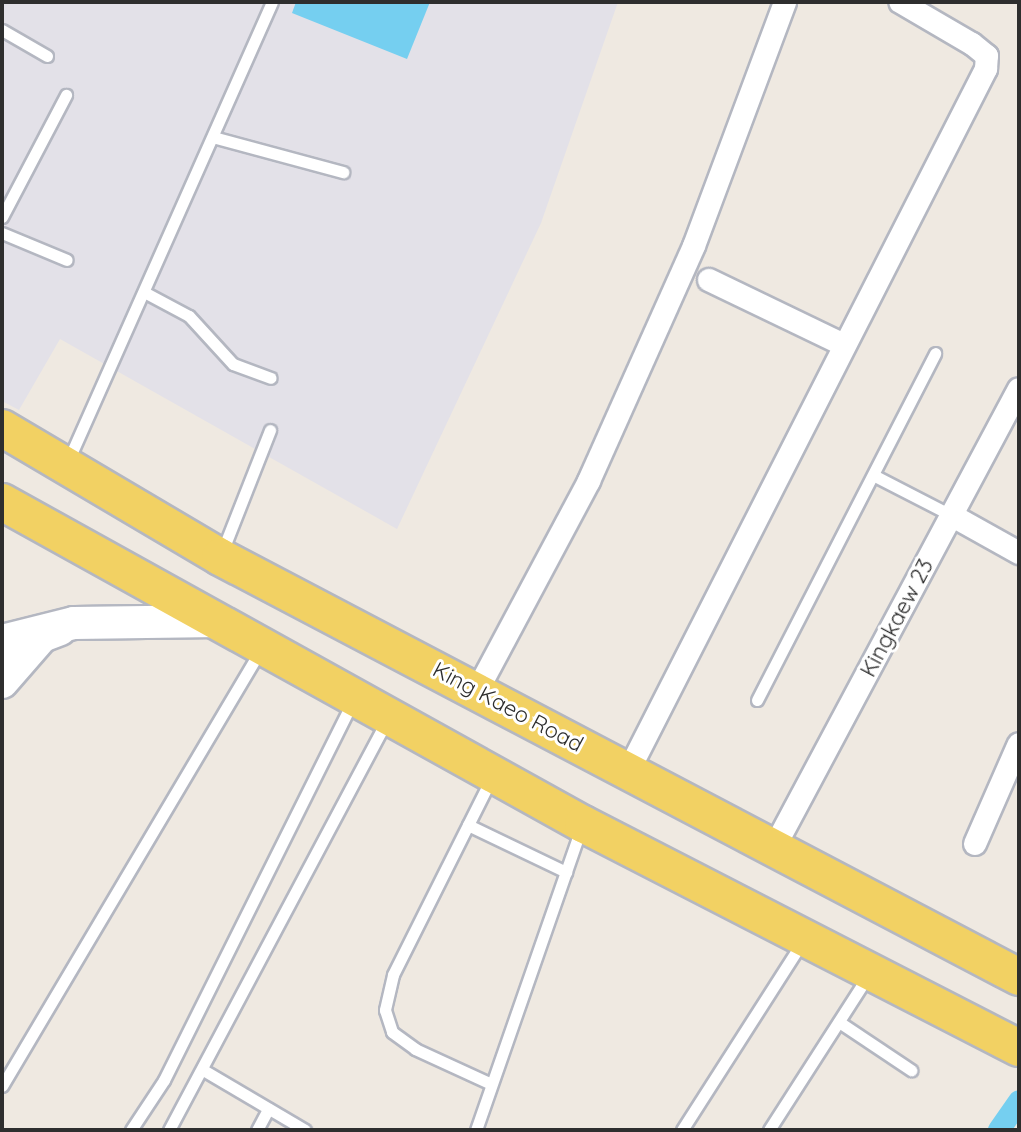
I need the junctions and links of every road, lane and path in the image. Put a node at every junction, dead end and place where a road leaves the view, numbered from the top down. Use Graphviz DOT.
graph roads {
  1 [pos="272,2"];
  2 [pos="785,2"];
  3 [pos="900,2"];
  4 [pos="2,30"];
  5 [pos="47,56"];
  6 [pos="66,95"];
  7 [pos="213,137"];
  8 [pos="343,172"];
  9 [pos="2,217"];
  10 [pos="2,233"];
  11 [pos="67,260"];
  12 [pos="709,280"];
  13 [pos="144,292"];
  14 [pos="844,345"];
  15 [pos="935,353"];
  16 [pos="271,378"];
  17 [pos="1019,389"];
  18 [pos="2,428"];
  19 [pos="270,430"];
  20 [pos="67,465"];
  21 [pos="875,476"];
  22 [pos="2,502"];
  23 [pos="951,515"];
  24 [pos="1019,553"];
  25 [pos="220,557"];
  26 [pos="219,621"];
  27 [pos="74,623"];
  28 [pos="2,641"];
  29 [pos="262,647"];
  30 [pos="2,682"];
  31 [pos="477,691"];
  32 [pos="355,699"];
  33 [pos="757,700"];
  34 [pos="388,718"];
  35 [pos="1019,744"];
  36 [pos="629,770"];
  37 [pos="493,774"];
  38 [pos="583,824"];
  39 [pos="468,825"];
  40 [pos="975,844"];
  41 [pos="774,848"];
  42 [pos="566,872"];
  43 [pos="805,938"];
  44 [pos="870,972"];
  45 [pos="1019,977"];
  46 [pos="839,1022"];
  47 [pos="1005,1041"];
  48 [pos="911,1070"];
  49 [pos="205,1071"];
  50 [pos="491,1084"];
  51 [pos="2,1086"];
  52 [pos="268,1109"];
  53 [pos="131,1130"];
  54 [pos="169,1130"];
  55 [pos="257,1130"];
  56 [pos="305,1130"];
  57 [pos="476,1130"];
  58 [pos="682,1130"];
  59 [pos="769,1130"];
  1 -- 7 [label="lane"];
  2 -- 31 [label="street"];
  3 -- 14 [label="street"];
  4 -- 5 [label="lane"];
  6 -- 9 [label="lane"];
  7 -- 8 [label="lane"];
  7 -- 13 [label="lane"];
  10 -- 11 [label="lane"];
  12 -- 14 [label="street"];
  13 -- 16 [label="lane"];
  13 -- 20 [label="lane"];
  14 -- 36 [label="street"];
  15 -- 21 [label="lane"];
  17 -- 23 [label="street, Kingkaew 23"];
  18 -- 20 [label="main road, King Kaeo Road"];
  19 -- 25 [label="lane"];
  20 -- 25 [label="main road, King Kaeo Road"];
  21 -- 23 [label="lane"];
  21 -- 33 [label="lane"];
  22 -- 26 [label="main road"];
  23 -- 24 [label="street"];
  23 -- 41 [label="street, Kingkaew 23"];
  25 -- 31 [label="main road, King Kaeo Road"];
  26 -- 27 [label="street"];
  26 -- 29 [label="main road"];
  27 -- 28 [label="street"];
  27 -- 30 [label="street"];
  29 -- 32 [label="main road"];
  29 -- 51 [label="lane"];
  31 -- 36 [label="main road, King Kaeo Road"];
  32 -- 34 [label="main road"];
  32 -- 53 [label="lane"];
  34 -- 37 [label="main road"];
  34 -- 49 [label="lane"];
  35 -- 40 [label="street"];
  36 -- 41 [label="main road, King Kaeo Road"];
  37 -- 38 [label="main road"];
  37 -- 39 [label="lane"];
  38 -- 42 [label="lane"];
  38 -- 43 [label="main road"];
  39 -- 42 [label="lane"];
  39 -- 50 [label="lane"];
  41 -- 45 [label="main road, King Kaeo Road"];
  42 -- 50 [label="lane"];
  43 -- 44 [label="main road"];
  43 -- 58 [label="lane"];
  44 -- 46 [label="lane"];
  44 -- 47 [label="main road"];
  46 -- 48 [label="lane"];
  46 -- 59 [label="lane"];
  49 -- 52 [label="lane"];
  49 -- 54 [label="lane"];
  50 -- 57 [label="lane"];
  52 -- 55 [label="lane"];
  52 -- 56 [label="lane"];
}
